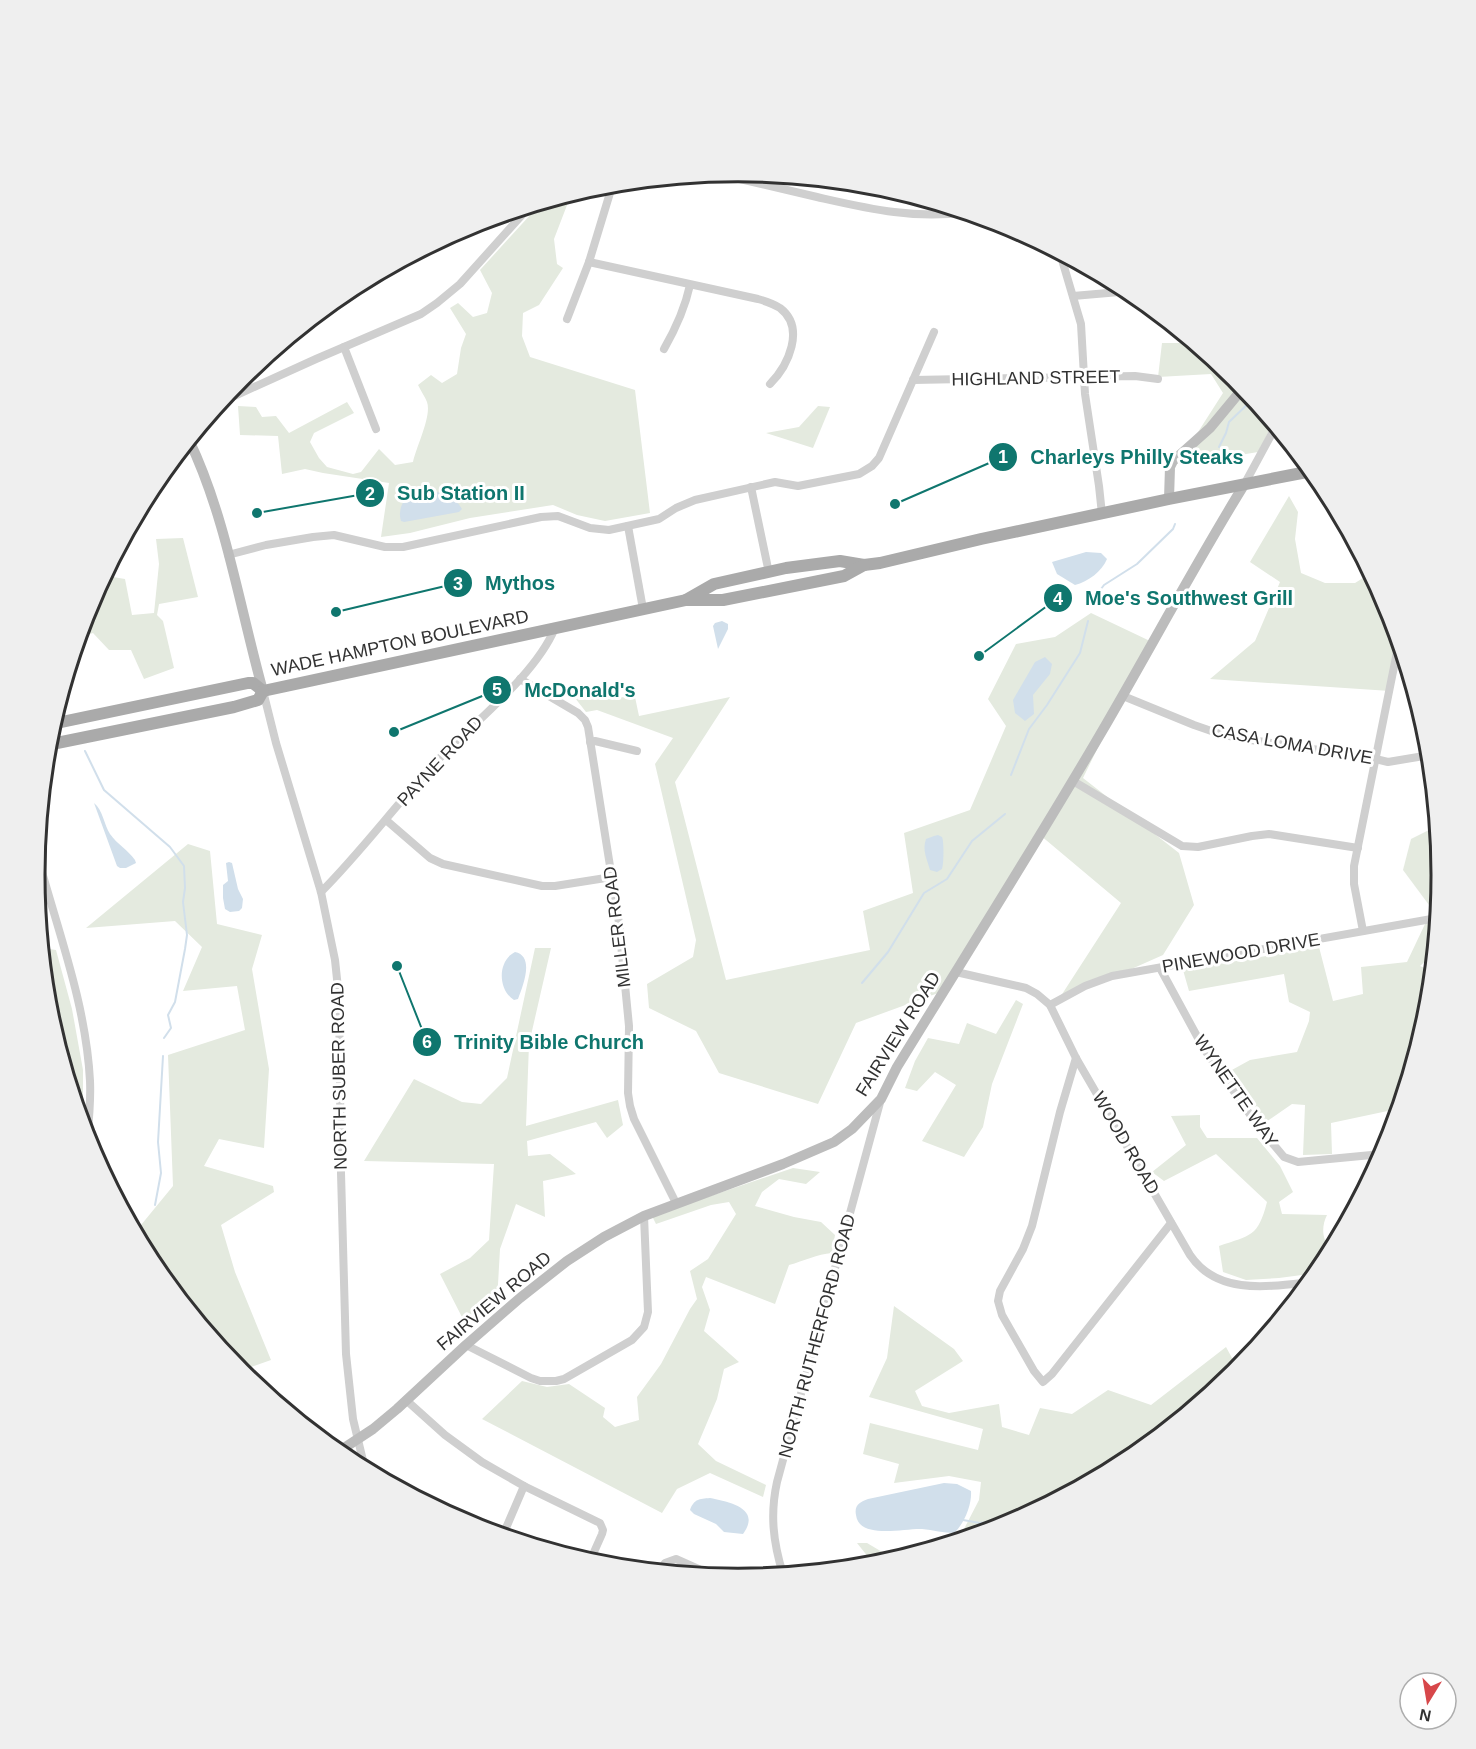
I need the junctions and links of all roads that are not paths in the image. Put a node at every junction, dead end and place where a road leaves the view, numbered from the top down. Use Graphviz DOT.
graph roads {
  1 [pos="754,182"];
  2 [pos="610,194"];
  3 [pos="944,213"];
  4 [pos="521,216"];
  5 [pos="589,262"];
  6 [pos="1063,263"];
  7 [pos="690,285"];
  8 [pos="1114,292"];
  9 [pos="1073,296"];
  10 [pos="567,319"];
  11 [pos="934,332"];
  12 [pos="344,347"];
  13 [pos="664,349"];
  14 [pos="1084,377"];
  15 [pos="1158,379"];
  16 [pos="914,380"];
  17 [pos="770,384"];
  18 [pos="239,394"];
  19 [pos="1238,395"];
  20 [pos="376,429"];
  21 [pos="1272,434"];
  22 [pos="192,448"];
  23 [pos="1302,473"];
  24 [pos="1244,485"];
  25 [pos="751,487"];
  26 [pos="1169,499"];
  27 [pos="1102,514"];
  28 [pos="627,526"];
  29 [pos="228,555"];
  30 [pos="864,565"];
  31 [pos="769,573"];
  32 [pos="686,600"];
  33 [pos="643,609"];
  34 [pos="555,628"];
  35 [pos="1396,658"];
  36 [pos="520,679"];
  37 [pos="263,691"];
  38 [pos="1123,696"];
  39 [pos="62,722"];
  40 [pos="590,742"];
  41 [pos="57,743"];
  42 [pos="637,751"];
  43 [pos="1421,757"];
  44 [pos="1376,759"];
  45 [pos="1073,781"];
  46 [pos="386,820"];
  47 [pos="1358,848"];
  48 [pos="612,877"];
  49 [pos="45,885"];
  50 [pos="321,892"];
  51 [pos="1430,919"];
  52 [pos="1363,931"];
  53 [pos="1160,968"];
  54 [pos="956,972"];
  55 [pos="1050,1005"];
  56 [pos="1077,1058"];
  57 [pos="881,1099"];
  58 [pos="88,1114"];
  59 [pos="1371,1155"];
  60 [pos="676,1203"];
  61 [pos="644,1216"];
  62 [pos="1171,1223"];
  63 [pos="1297,1283"];
  64 [pos="466,1345"];
  65 [pos="406,1400"];
  66 [pos="357,1439"];
  67 [pos="346,1446"];
  68 [pos="362,1456"];
  69 [pos="524,1486"];
  70 [pos="506,1528"];
  71 [pos="594,1552"];
  72 [pos="665,1563"];
  73 [pos="691,1566"];
  74 [pos="781,1566"];
  1 -- 3 [label="street"];
  2 -- 5 [label="street"];
  4 -- 12 [label="street"];
  5 -- 7 [label="street"];
  5 -- 10 [label="street"];
  6 -- 9 [label="street"];
  7 -- 13 [label="street"];
  7 -- 17 [label="street"];
  8 -- 9 [label="street"];
  9 -- 14 [label="street"];
  11 -- 16 [label="street"];
  12 -- 18 [label="street"];
  12 -- 20 [label="street"];
  14 -- 15 [label="street, HIGHLAND STREET"];
  14 -- 16 [label="street, HIGHLAND STREET"];
  14 -- 27 [label="street"];
  16 -- 25 [label="street"];
  19 -- 26 [label="street"];
  21 -- 24 [label="street"];
  22 -- 29 [label="street"];
  23 -- 24 [label="main road, WADE HAMPTON BOULEVARD"];
  24 -- 26 [label="main road, WADE HAMPTON BOULEVARD"];
  24 -- 38 [label="street, FAIRVIEW ROAD"];
  25 -- 28 [label="street"];
  25 -- 31 [label="street"];
  26 -- 27 [label="main road, WADE HAMPTON BOULEVARD"];
  27 -- 30 [label="main road, WADE HAMPTON BOULEVARD"];
  28 -- 29 [label="street"];
  28 -- 33 [label="street"];
  29 -- 37 [label="street"];
  30 -- 31 [label="main road, WADE HAMPTON BOULEVARD"];
  30 -- 32 [label="main road, WADE HAMPTON BOULEVARD"];
  31 -- 32 [label="main road, WADE HAMPTON BOULEVARD"];
  32 -- 33 [label="main road, WADE HAMPTON BOULEVARD"];
  33 -- 34 [label="main road, WADE HAMPTON BOULEVARD"];
  34 -- 36 [label="street, PAYNE ROAD"];
  34 -- 37 [label="main road, WADE HAMPTON BOULEVARD"];
  35 -- 44 [label="street"];
  36 -- 40 [label="street, MILLER ROAD"];
  36 -- 46 [label="street, PAYNE ROAD"];
  37 -- 39 [label="main road"];
  37 -- 41 [label="main road"];
  37 -- 50 [label="street, NORTH SUBER ROAD"];
  38 -- 44 [label="street, CASA LOMA DRIVE"];
  38 -- 45 [label="street, FAIRVIEW ROAD"];
  40 -- 42 [label="street"];
  40 -- 48 [label="street, MILLER ROAD"];
  43 -- 44 [label="street, CASA LOMA DRIVE"];
  44 -- 47 [label="street"];
  45 -- 47 [label="street"];
  45 -- 54 [label="street, FAIRVIEW ROAD"];
  46 -- 48 [label="street"];
  46 -- 50 [label="street, PAYNE ROAD"];
  47 -- 52 [label="street"];
  48 -- 60 [label="street, MILLER ROAD"];
  49 -- 58 [label="street"];
  50 -- 66 [label="street, NORTH SUBER ROAD"];
  51 -- 52 [label="street, PINEWOOD DRIVE"];
  52 -- 53 [label="street, PINEWOOD DRIVE"];
  53 -- 55 [label="street, PINEWOOD DRIVE"];
  53 -- 59 [label="street, WYNETTE WAY"];
  54 -- 55 [label="street, WOOD ROAD"];
  54 -- 57 [label="street, FAIRVIEW ROAD"];
  55 -- 56 [label="street, WOOD ROAD"];
  56 -- 62 [label="street, WOOD ROAD"];
  56 -- 62 [label="street"];
  57 -- 60 [label="street, FAIRVIEW ROAD"];
  57 -- 74 [label="street, NORTH RUTHERFORD ROAD"];
  60 -- 61 [label="street, FAIRVIEW ROAD"];
  61 -- 64 [label="street, FAIRVIEW ROAD"];
  61 -- 64 [label="street"];
  62 -- 63 [label="street, WOOD ROAD"];
  64 -- 65 [label="street, FAIRVIEW ROAD"];
  65 -- 66 [label="street, FAIRVIEW ROAD"];
  65 -- 69 [label="street"];
  66 -- 67 [label="street, FAIRVIEW ROAD"];
  66 -- 68 [label="street, NORTH SUBER ROAD"];
  69 -- 70 [label="street"];
  69 -- 71 [label="street"];
  72 -- 73 [label="street"];
}
